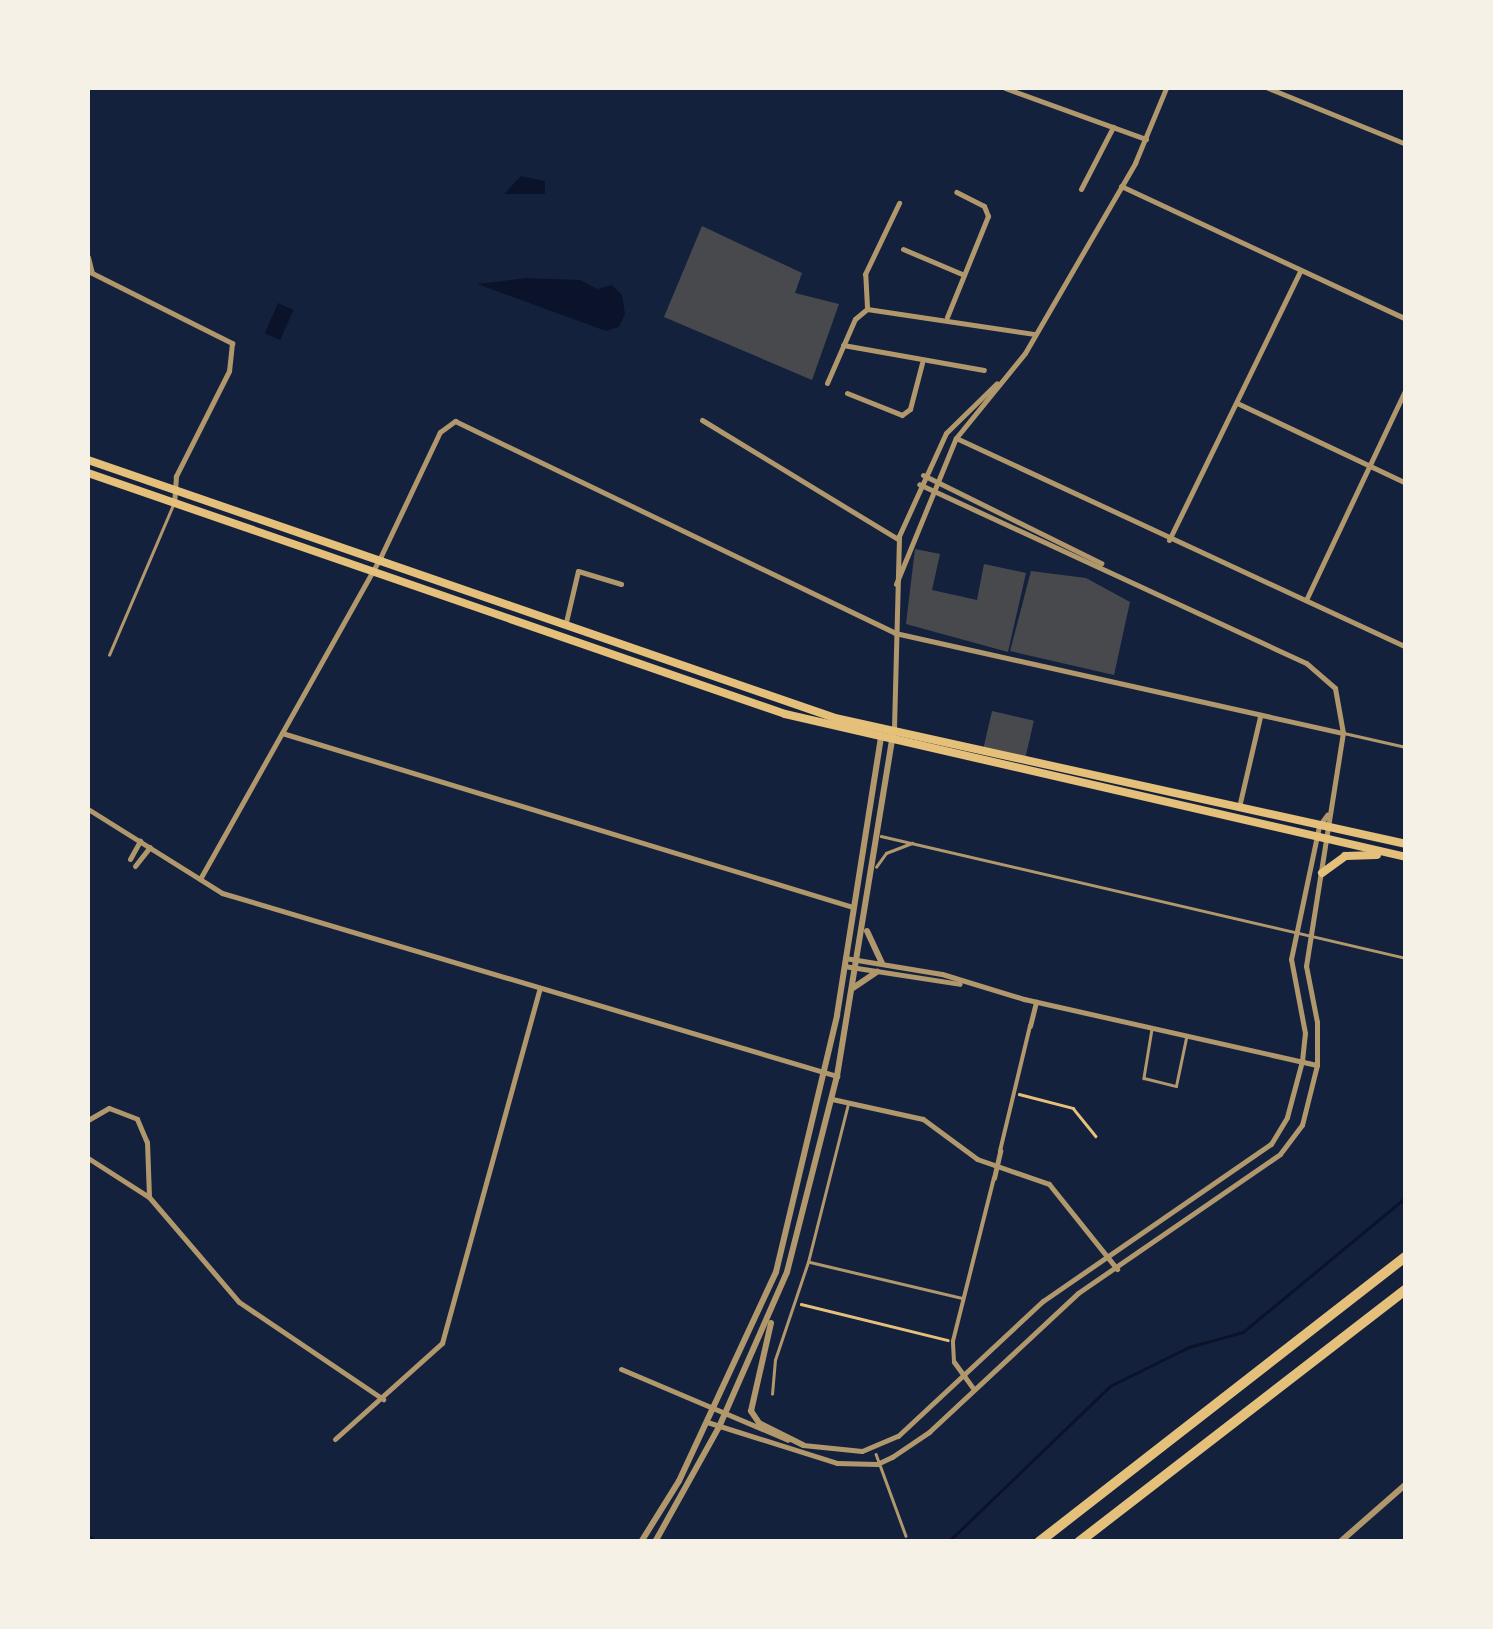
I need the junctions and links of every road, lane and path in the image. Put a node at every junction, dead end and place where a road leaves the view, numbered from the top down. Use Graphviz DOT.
graph roads {
  1 [pos="1005,88"];
  2 [pos="1166,88"];
  3 [pos="1268,88"];
  4 [pos="1113,128"];
  5 [pos="1146,140"];
  6 [pos="1406,144"];
  7 [pos="1121,186"];
  8 [pos="1081,189"];
  9 [pos="956,192"];
  10 [pos="899,203"];
  11 [pos="903,248"];
  12 [pos="88,258"];
  13 [pos="1300,272"];
  14 [pos="962,274"];
  15 [pos="867,308"];
  16 [pos="947,318"];
  17 [pos="1406,320"];
  18 [pos="1035,334"];
  19 [pos="843,345"];
  20 [pos="922,362"];
  21 [pos="984,370"];
  22 [pos="1004,378"];
  23 [pos="827,383"];
  24 [pos="1406,388"];
  25 [pos="848,393"];
  26 [pos="1237,402"];
  27 [pos="702,420"];
  28 [pos="956,438"];
  29 [pos="88,460"];
  30 [pos="1369,466"];
  31 [pos="88,473"];
  32 [pos="923,475"];
  33 [pos="936,482"];
  34 [pos="1406,483"];
  35 [pos="920,484"];
  36 [pos="176,488"];
  37 [pos="933,490"];
  38 [pos="174,502"];
  39 [pos="898,539"];
  40 [pos="1170,540"];
  41 [pos="381,556"];
  42 [pos="374,569"];
  43 [pos="1112,570"];
  44 [pos="621,584"];
  45 [pos="896,584"];
  46 [pos="1306,600"];
  47 [pos="566,622"];
  48 [pos="894,633"];
  49 [pos="1406,647"];
  50 [pos="109,655"];
  51 [pos="890,708"];
  52 [pos="1260,717"];
  53 [pos="882,725"];
  54 [pos="894,728"];
  55 [pos="282,732"];
  56 [pos="1343,733"];
  57 [pos="880,741"];
  58 [pos="892,743"];
  59 [pos="1406,748"];
  60 [pos="88,809"];
  61 [pos="1238,810"];
  62 [pos="1327,816"];
  63 [pos="1319,826"];
  64 [pos="1330,834"];
  65 [pos="881,836"];
  66 [pos="1317,837"];
  67 [pos="140,841"];
  68 [pos="914,843"];
  69 [pos="1406,844"];
  70 [pos="150,846"];
  71 [pos="1392,854"];
  72 [pos="863,857"];
  73 [pos="1406,858"];
  74 [pos="130,859"];
  75 [pos="135,866"];
  76 [pos="876,867"];
  77 [pos="1322,873"];
  78 [pos="200,879"];
  79 [pos="853,908"];
  80 [pos="867,920"];
  81 [pos="1295,932"];
  82 [pos="1311,937"];
  83 [pos="1406,958"];
  84 [pos="844,962"];
  85 [pos="882,963"];
  86 [pos="857,964"];
  87 [pos="877,972"];
  88 [pos="963,984"];
  89 [pos="540,988"];
  90 [pos="852,988"];
  91 [pos="1036,1002"];
  92 [pos="1030,1026"];
  93 [pos="1153,1027"];
  94 [pos="1186,1035"];
  95 [pos="1302,1061"];
  96 [pos="1316,1065"];
  97 [pos="825,1072"];
  98 [pos="836,1076"];
  99 [pos="1013,1093"];
  100 [pos="832,1098"];
  101 [pos="848,1102"];
  102 [pos="88,1120"];
  103 [pos="1096,1136"];
  104 [pos="1000,1152"];
  105 [pos="88,1158"];
  106 [pos="997,1165"];
  107 [pos="994,1178"];
  108 [pos="148,1196"];
  109 [pos="1108,1256"];
  110 [pos="1406,1256"];
  111 [pos="808,1262"];
  112 [pos="1117,1269"];
  113 [pos="1406,1289"];
  114 [pos="965,1299"];
  115 [pos="1406,1299"];
  116 [pos="794,1303"];
  117 [pos="774,1307"];
  118 [pos="1365,1323"];
  119 [pos="953,1341"];
  120 [pos="954,1362"];
  121 [pos="622,1369"];
  122 [pos="962,1376"];
  123 [pos="973,1388"];
  124 [pos="772,1394"];
  125 [pos="383,1398"];
  126 [pos="712,1412"];
  127 [pos="724,1418"];
  128 [pos="706,1422"];
  129 [pos="720,1428"];
  130 [pos="335,1439"];
  131 [pos="803,1445"];
  132 [pos="876,1454"];
  133 [pos="877,1464"];
  134 [pos="1406,1484"];
  135 [pos="906,1536"];
  136 [pos="641,1542"];
  137 [pos="655,1542"];
  138 [pos="1039,1542"];
  139 [pos="1079,1542"];
  140 [pos="1340,1542"];
  1 -- 4 [label="street"];
  2 -- 5 [label="street"];
  3 -- 6 [label="street"];
  4 -- 5 [label="street"];
  4 -- 8 [label="street"];
  5 -- 7 [label="street"];
  7 -- 13 [label="street"];
  7 -- 18 [label="street"];
  9 -- 14 [label="street"];
  10 -- 15 [label="street"];
  11 -- 14 [label="street"];
  12 -- 36 [label="street"];
  13 -- 17 [label="street"];
  13 -- 26 [label="street"];
  14 -- 16 [label="street"];
  15 -- 16 [label="street"];
  15 -- 19 [label="street"];
  16 -- 18 [label="street"];
  18 -- 22 [label="street"];
  19 -- 20 [label="street"];
  19 -- 23 [label="street"];
  20 -- 21 [label="street"];
  20 -- 25 [label="street"];
  22 -- 28 [label="street"];
  22 -- 32 [label="street"];
  24 -- 30 [label="street"];
  26 -- 30 [label="street"];
  26 -- 40 [label="street"];
  27 -- 39 [label="street"];
  28 -- 33 [label="street"];
  28 -- 40 [label="street"];
  29 -- 36 [label="main road"];
  30 -- 34 [label="street"];
  30 -- 46 [label="street"];
  31 -- 38 [label="main road"];
  32 -- 33 [label="street"];
  32 -- 35 [label="street"];
  33 -- 37 [label="street"];
  33 -- 43 [label="street"];
  35 -- 37 [label="street"];
  35 -- 39 [label="street"];
  36 -- 38 [label="street"];
  36 -- 41 [label="main road"];
  37 -- 43 [label="street"];
  37 -- 45 [label="street"];
  38 -- 42 [label="main road"];
  38 -- 50 [label="lane"];
  39 -- 45 [label="street"];
  40 -- 46 [label="street"];
  41 -- 42 [label="street"];
  41 -- 47 [label="main road"];
  41 -- 48 [label="street"];
  42 -- 55 [label="street"];
  42 -- 57 [label="main road"];
  43 -- 56 [label="street"];
  44 -- 47 [label="street"];
  45 -- 48 [label="street"];
  46 -- 49 [label="street"];
  47 -- 53 [label="main road"];
  48 -- 51 [label="street"];
  48 -- 52 [label="street"];
  51 -- 53 [label="street"];
  51 -- 54 [label="street"];
  52 -- 56 [label="street"];
  52 -- 61 [label="street"];
  53 -- 54 [label="main road"];
  53 -- 57 [label="street"];
  54 -- 58 [label="street"];
  54 -- 61 [label="main road"];
  55 -- 78 [label="street"];
  55 -- 79 [label="street"];
  56 -- 59 [label="lane"];
  56 -- 62 [label="street"];
  57 -- 58 [label="main road"];
  57 -- 72 [label="street"];
  58 -- 65 [label="street"];
  58 -- 66 [label="main road"];
  60 -- 67 [label="street"];
  61 -- 63 [label="main road"];
  62 -- 63 [label="street"];
  62 -- 64 [label="street"];
  63 -- 64 [label="main road"];
  63 -- 66 [label="street"];
  64 -- 66 [label="main road"];
  64 -- 69 [label="main road"];
  64 -- 71 [label="main road"];
  64 -- 77 [label="street"];
  65 -- 68 [label="lane"];
  65 -- 72 [label="street"];
  65 -- 76 [label="street"];
  66 -- 81 [label="street"];
  67 -- 70 [label="street"];
  67 -- 74 [label="street"];
  68 -- 76 [label="lane"];
  68 -- 81 [label="lane"];
  70 -- 75 [label="street"];
  70 -- 78 [label="street"];
  71 -- 73 [label="main road"];
  71 -- 77 [label="main road"];
  72 -- 79 [label="street"];
  76 -- 80 [label="street"];
  77 -- 82 [label="street"];
  78 -- 89 [label="street"];
  79 -- 84 [label="street"];
  80 -- 85 [label="street"];
  80 -- 86 [label="street"];
  81 -- 82 [label="lane"];
  81 -- 95 [label="street"];
  82 -- 83 [label="lane"];
  82 -- 96 [label="street"];
  84 -- 86 [label="street"];
  84 -- 97 [label="street"];
  85 -- 86 [label="street"];
  85 -- 88 [label="street"];
  86 -- 87 [label="street"];
  86 -- 90 [label="street"];
  87 -- 88 [label="street"];
  87 -- 90 [label="street"];
  88 -- 91 [label="street"];
  89 -- 97 [label="street"];
  89 -- 125 [label="street"];
  90 -- 98 [label="street"];
  91 -- 92 [label="street"];
  91 -- 93 [label="street"];
  92 -- 99 [label="street"];
  93 -- 94 [label="street"];
  93 -- 94 [label="lane"];
  94 -- 95 [label="street"];
  95 -- 96 [label="street"];
  95 -- 109 [label="street"];
  96 -- 112 [label="street"];
  97 -- 98 [label="street"];
  97 -- 126 [label="street"];
  98 -- 100 [label="street"];
  99 -- 103 [label="path"];
  99 -- 104 [label="street"];
  100 -- 101 [label="street"];
  100 -- 117 [label="street"];
  101 -- 106 [label="street"];
  101 -- 111 [label="lane"];
  102 -- 108 [label="street"];
  104 -- 106 [label="street"];
  105 -- 108 [label="street"];
  106 -- 107 [label="street"];
  106 -- 109 [label="street"];
  107 -- 114 [label="street"];
  108 -- 125 [label="street"];
  109 -- 112 [label="street"];
  109 -- 122 [label="street"];
  110 -- 138 [label="highway"];
  111 -- 114 [label="lane"];
  111 -- 116 [label="lane"];
  112 -- 123 [label="street"];
  113 -- 118 [label="highway"];
  114 -- 119 [label="street"];
  115 -- 118 [label="highway"];
  116 -- 119 [label="path"];
  116 -- 124 [label="lane"];
  117 -- 127 [label="street"];
  117 -- 131 [label="street"];
  118 -- 139 [label="highway"];
  119 -- 120 [label="street"];
  120 -- 122 [label="street"];
  121 -- 126 [label="street"];
  122 -- 123 [label="street"];
  122 -- 131 [label="street"];
  123 -- 133 [label="street"];
  125 -- 130 [label="street"];
  126 -- 127 [label="street"];
  126 -- 128 [label="street"];
  127 -- 129 [label="street"];
  127 -- 131 [label="street"];
  128 -- 129 [label="street"];
  128 -- 136 [label="street"];
  129 -- 133 [label="street"];
  129 -- 137 [label="street"];
  132 -- 133 [label="lane"];
  133 -- 135 [label="lane"];
  134 -- 140 [label="street"];
}
